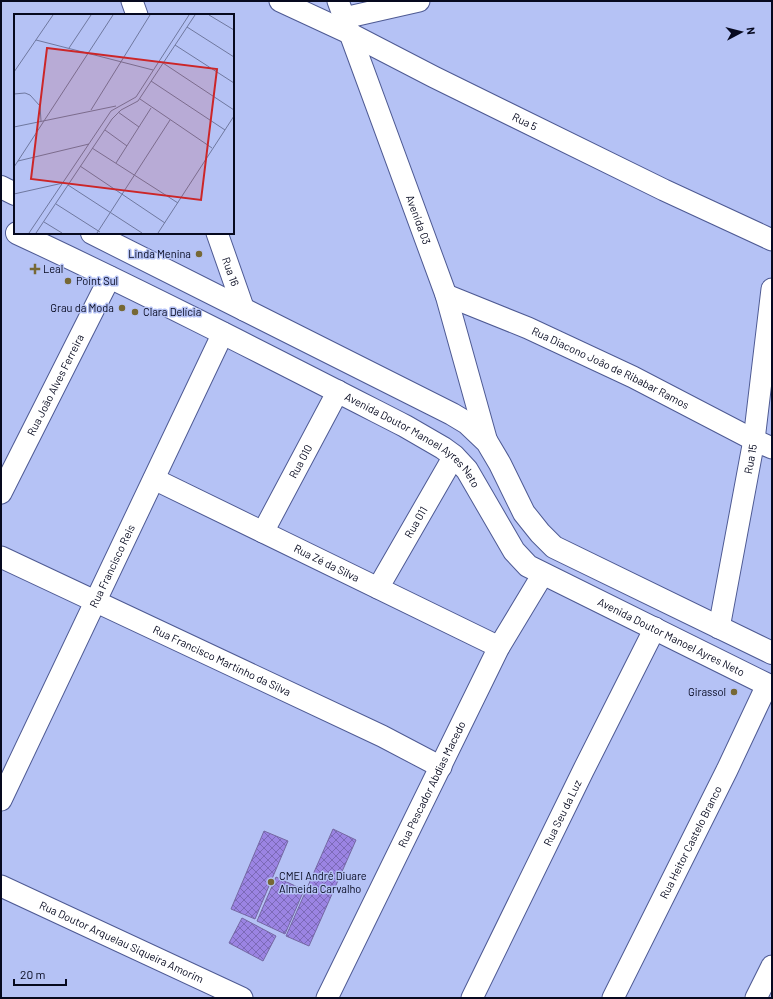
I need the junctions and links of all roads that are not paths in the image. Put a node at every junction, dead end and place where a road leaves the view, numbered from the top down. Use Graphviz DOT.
graph roads {
  1 [pos="132,1"];
  2 [pos="280,1"];
  3 [pos="419,1"];
  4 [pos="137,14"];
  5 [pos="344,17"];
  6 [pos="1,187"];
  7 [pos="14,194"];
  8 [pos="1,226"];
  9 [pos="14,232"];
  10 [pos="18,234"];
  11 [pos="94,234"];
  12 [pos="217,234"];
  13 [pos="772,240"];
  14 [pos="110,277"];
  15 [pos="772,289"];
  16 [pos="446,295"];
  17 [pos="244,310"];
  18 [pos="223,333"];
  19 [pos="338,391"];
  20 [pos="417,396"];
  21 [pos="405,426"];
  22 [pos="487,442"];
  23 [pos="763,444"];
  24 [pos="454,456"];
  25 [pos="154,478"];
  26 [pos="1,493"];
  27 [pos="263,532"];
  28 [pos="1,557"];
  29 [pos="542,574"];
  30 [pos="378,588"];
  31 [pos="95,600"];
  32 [pos="655,628"];
  33 [pos="719,628"];
  34 [pos="500,647"];
  35 [pos="772,653"];
  36 [pos="769,686"];
  37 [pos="441,767"];
  38 [pos="1,800"];
  39 [pos="1,886"];
  40 [pos="772,966"];
  41 [pos="242,998"];
  42 [pos="327,998"];
  43 [pos="472,998"];
  44 [pos="613,998"];
  45 [pos="756,998"];
  1 -- 4 [label="street"];
  2 -- 5 [label="street, Rua 5"];
  3 -- 5 [label="street"];
  5 -- 13 [label="street, Rua 5"];
  5 -- 16 [label="street, Avenida 03"];
  6 -- 7 [label="street"];
  8 -- 9 [label="street, Avenida Doutor Manoel Ayres Neto"];
  10 -- 14 [label="street, Avenida Doutor Manoel Ayres Neto"];
  11 -- 17 [label="street"];
  12 -- 17 [label="street, Rua 16"];
  14 -- 18 [label="street, Avenida Doutor Manoel Ayres Neto"];
  14 -- 26 [label="street, Rua João Alves Ferreira"];
  15 -- 23 [label="street, Rua 15"];
  16 -- 22 [label="street, Avenida 03"];
  16 -- 23 [label="street, Rua Diacono João de Ribabar Ramos"];
  17 -- 20 [label="street"];
  18 -- 19 [label="street, Avenida Doutor Manoel Ayres Neto"];
  18 -- 25 [label="street, Rua Francisco Reis"];
  19 -- 21 [label="street, Avenida Doutor Manoel Ayres Neto"];
  19 -- 27 [label="street, Rua 010"];
  20 -- 21 [label="street"];
  20 -- 22 [label="street"];
  21 -- 24 [label="street, Avenida Doutor Manoel Ayres Neto"];
  22 -- 33 [label="street"];
  23 -- 33 [label="street, Rua 15"];
  24 -- 29 [label="street, Avenida Doutor Manoel Ayres Neto"];
  24 -- 30 [label="street, Rua 011"];
  25 -- 27 [label="street, Rua Zé da Silva"];
  25 -- 31 [label="street, Rua Francisco Reis"];
  27 -- 30 [label="street, Rua Zé da Silva"];
  28 -- 31 [label="street, Rua Francisco Martinho da Silva"];
  29 -- 32 [label="street, Avenida Doutor Manoel Ayres Neto"];
  29 -- 34 [label="street, Rua Pescador Abdias Macedo"];
  30 -- 34 [label="street, Rua Zé da Silva"];
  31 -- 37 [label="street, Rua Francisco Martinho da Silva"];
  31 -- 38 [label="street, Rua Francisco Reis"];
  32 -- 36 [label="street, Avenida Doutor Manoel Ayres Neto"];
  32 -- 43 [label="street, Rua Seu da Luz"];
  33 -- 35 [label="street"];
  34 -- 37 [label="street, Rua Pescador Abdias Macedo"];
  36 -- 44 [label="street, Rua Heitor Castelo Branco"];
  37 -- 42 [label="street, Rua Pescador Abdias Macedo"];
  39 -- 41 [label="street, Rua Doutor Arquelau Siqueira Amorim"];
  40 -- 45 [label="street"];
}
